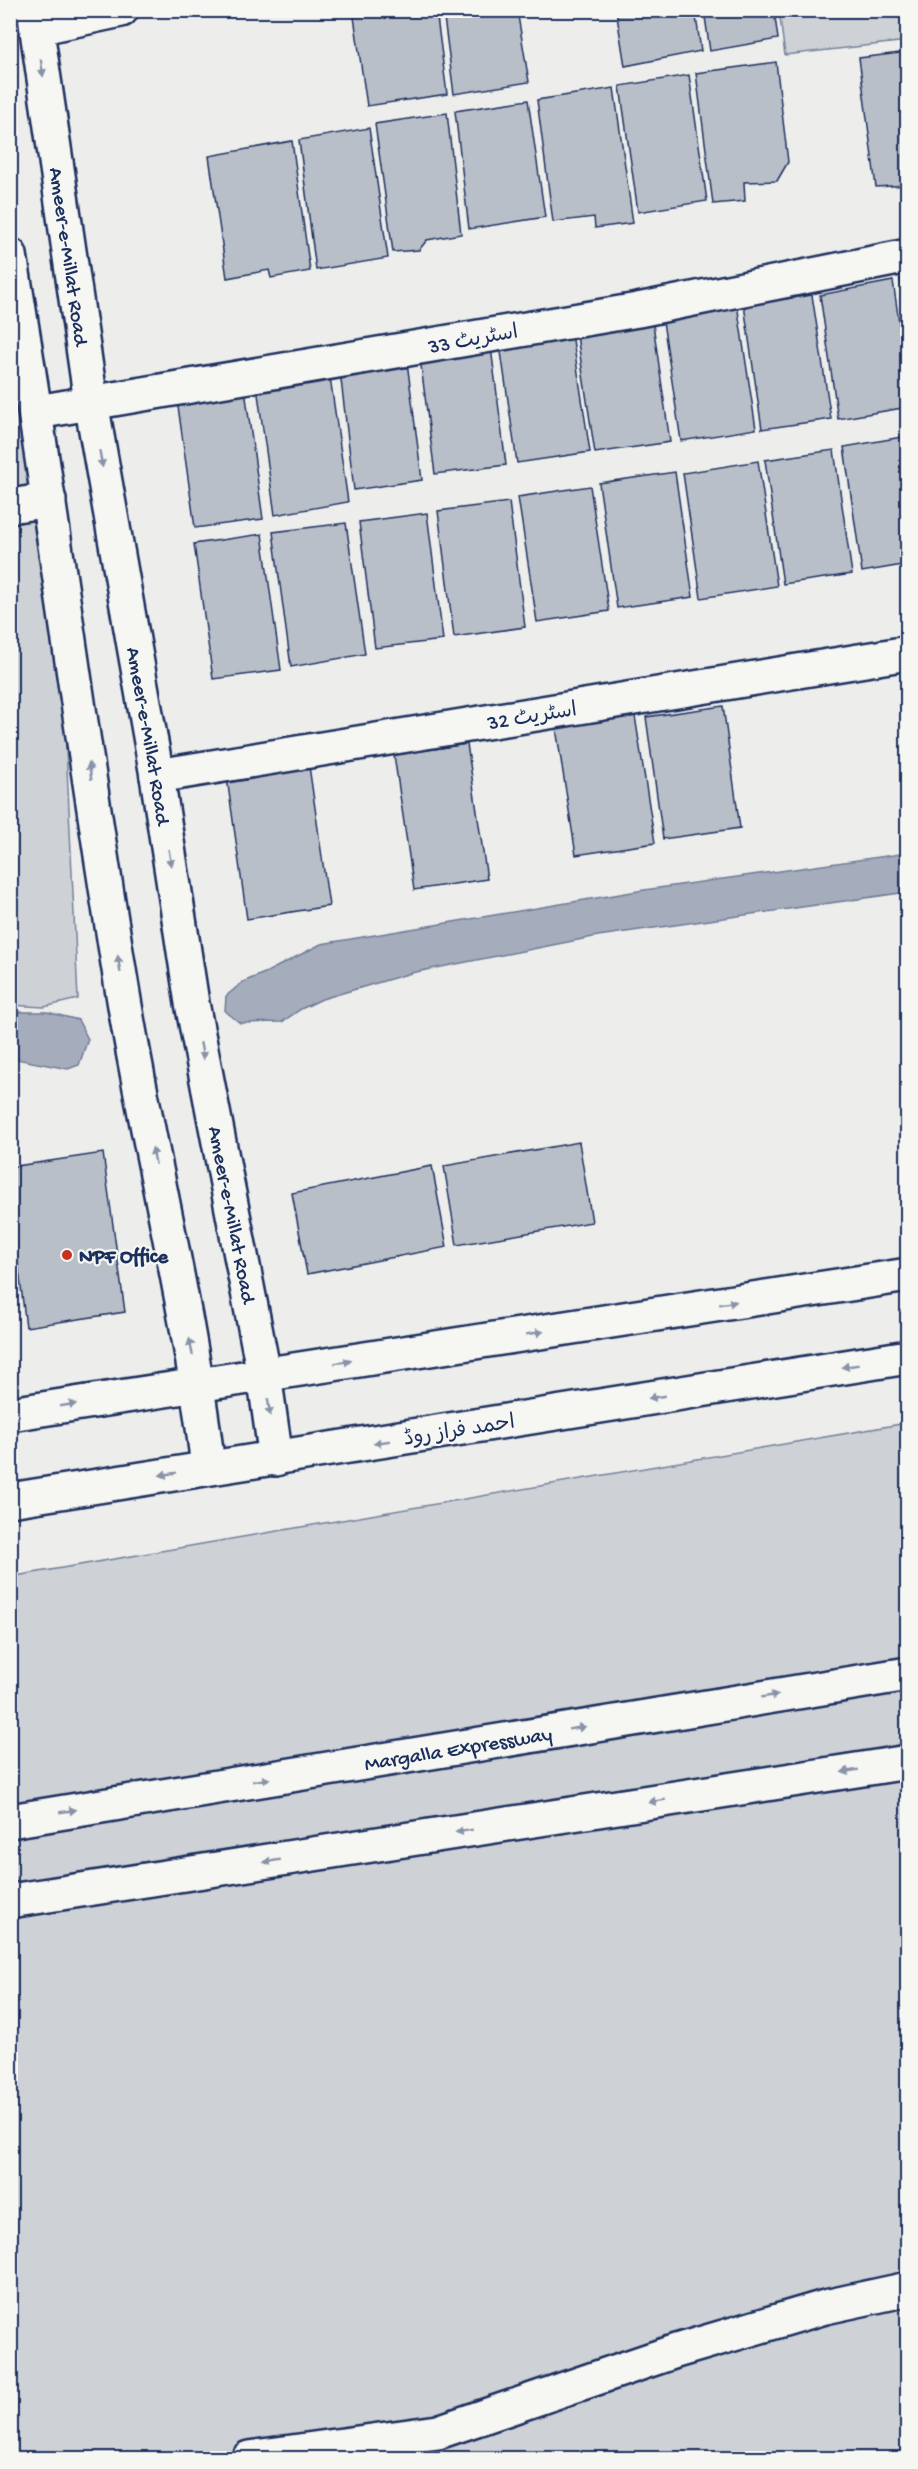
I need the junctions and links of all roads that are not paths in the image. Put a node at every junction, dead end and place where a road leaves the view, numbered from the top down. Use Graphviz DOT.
graph roads {
  1 [pos="121,10"];
  2 [pos="35,19"];
  3 [pos="10,255"];
  4 [pos="908,256"];
  5 [pos="92,402"];
  6 [pos="37,412"];
  7 [pos="49,500"];
  8 [pos="10,506"];
  9 [pos="908,653"];
  10 [pos="157,776"];
  11 [pos="908,1275"];
  12 [pos="908,1357"];
  13 [pos="264,1374"];
  14 [pos="199,1384"];
  15 [pos="10,1414"];
  16 [pos="276,1459"];
  17 [pos="208,1467"];
  18 [pos="10,1500"];
  19 [pos="908,1674"];
  20 [pos="908,1762"];
  21 [pos="10,1821"];
  22 [pos="10,1901"];
  23 [pos="908,2289"];
  24 [pos="249,2458"];
  1 -- 2 [label="main road"];
  2 -- 5 [label="main road, Ameer-e-Millat Road, one-way"];
  3 -- 6 [label="main road"];
  4 -- 5 [label="main road, اسٹریٹ 33"];
  5 -- 6 [label="main road, اسٹریٹ 33"];
  5 -- 10 [label="main road, Ameer-e-Millat Road, one-way"];
  6 -- 7 [label="main road"];
  7 -- 8 [label="main road"];
  14 -- 7 [label="main road, one-way"];
  9 -- 10 [label="main road, اسٹریٹ 32"];
  10 -- 13 [label="main road, Ameer-e-Millat Road, one-way"];
  13 -- 11 [label="main road, one-way"];
  12 -- 16 [label="main road, احمد فراز روڈ, one-way"];
  13 -- 14 [label="main road"];
  13 -- 16 [label="main road, Ameer-e-Millat Road, one-way"];
  15 -- 14 [label="main road, one-way"];
  14 -- 17 [label="main road"];
  16 -- 17 [label="main road, احمد فراز روڈ"];
  17 -- 18 [label="main road, احمد فراز روڈ, one-way"];
  21 -- 19 [label="main road, Margalla Expressway, one-way"];
  20 -- 22 [label="main road, one-way"];
  23 -- 24 [label="main road"];
}
